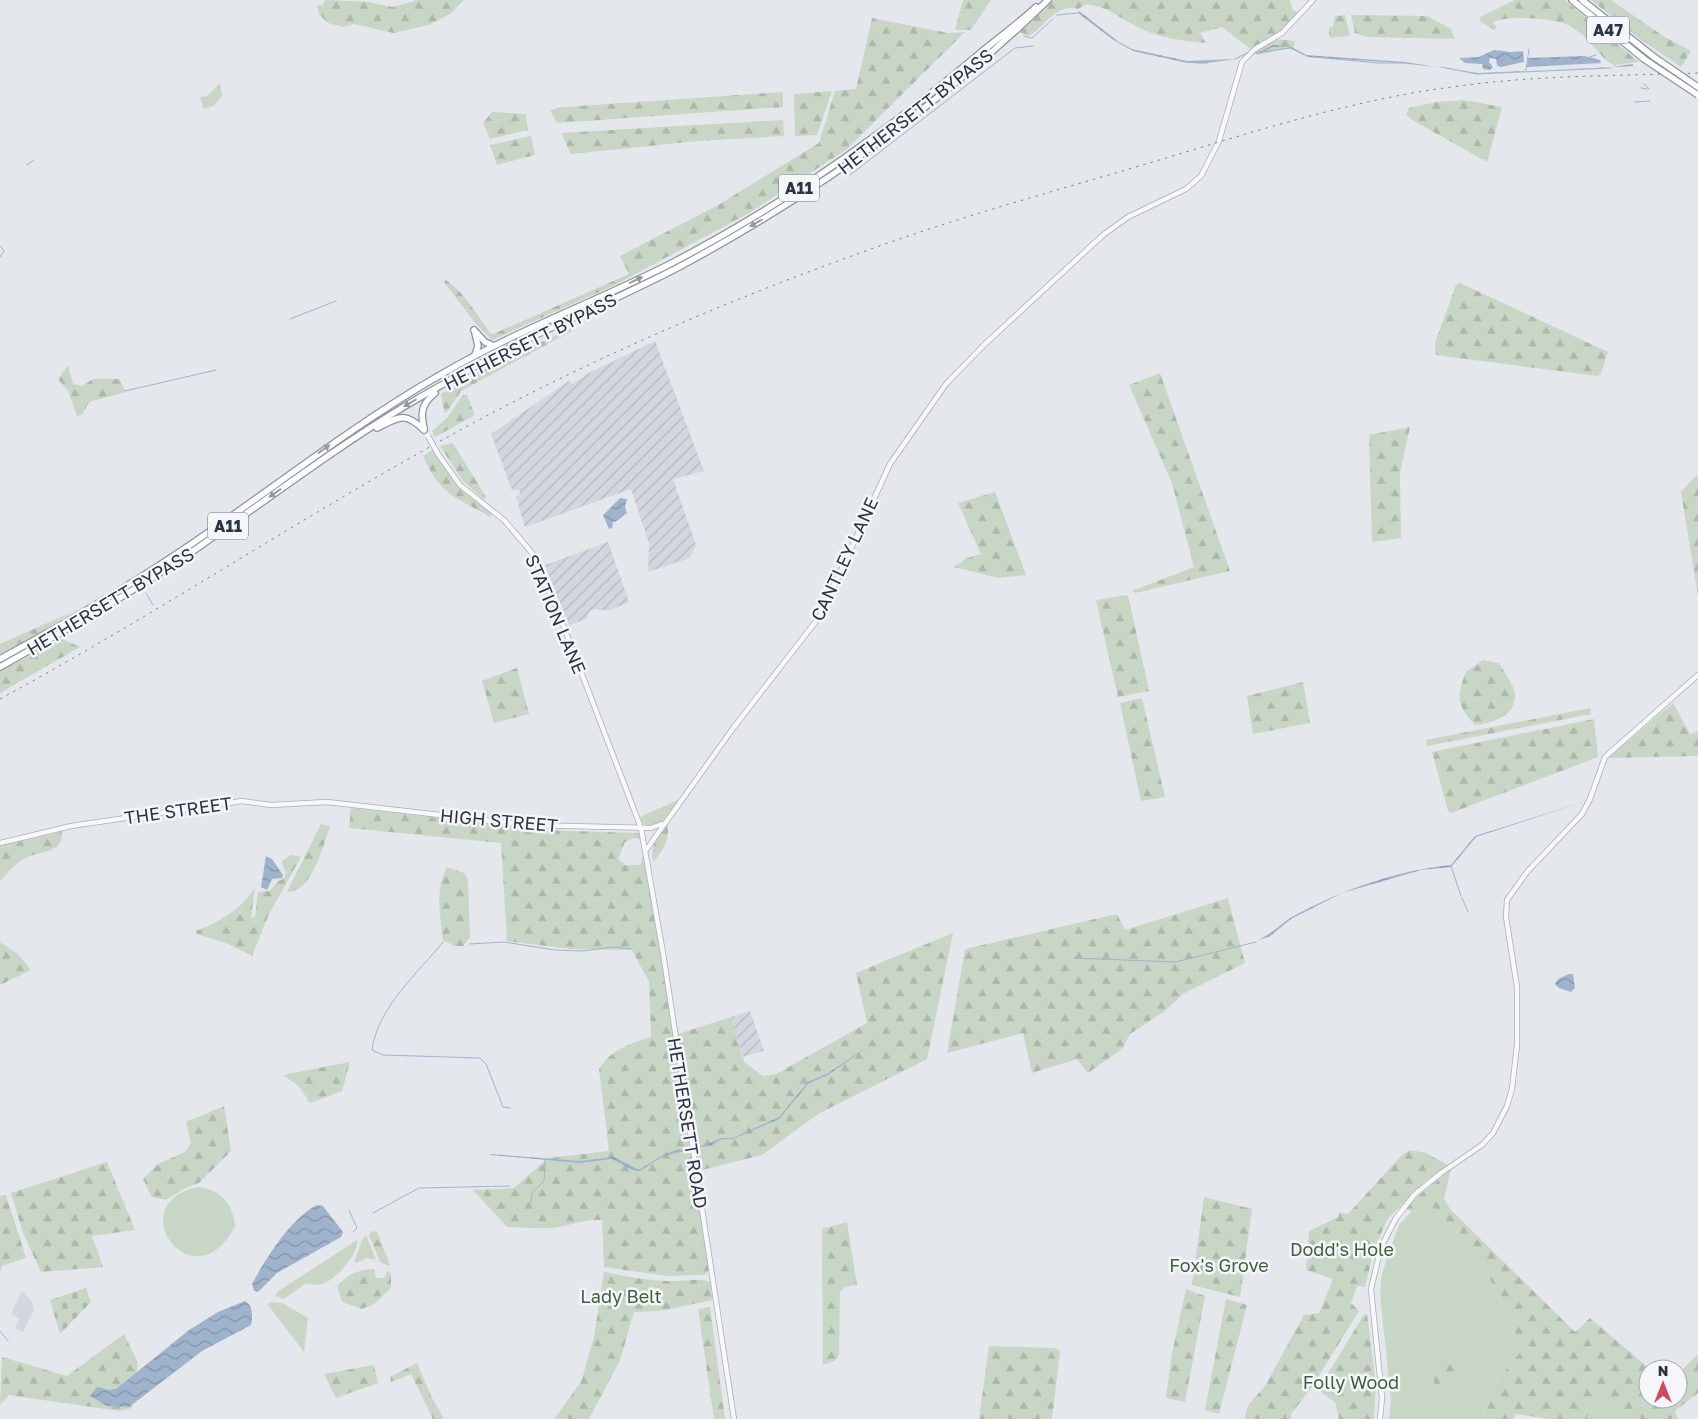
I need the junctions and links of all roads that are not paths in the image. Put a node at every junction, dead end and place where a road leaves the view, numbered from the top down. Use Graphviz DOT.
graph roads {
  1 [pos="1043,0"];
  2 [pos="1048,0"];
  3 [pos="1313,0"];
  4 [pos="1572,0"];
  5 [pos="1582,0"];
  6 [pos="1698,87"];
  7 [pos="1698,95"];
  8 [pos="494,346"];
  9 [pos="475,355"];
  10 [pos="452,379"];
  11 [pos="426,433"];
  12 [pos="358,436"];
  13 [pos="0,659"];
  14 [pos="0,667"];
  15 [pos="1698,675"];
  16 [pos="358,806"];
  17 [pos="663,824"];
  18 [pos="641,828"];
  19 [pos="0,843"];
  20 [pos="646,850"];
  21 [pos="734,1419"];
  22 [pos="1380,1419"];
  8 -- 1 [label="highway, HETHERSETT BYPASS / A11, one-way"];
  2 -- 10 [label="highway, HETHERSETT BYPASS / A11, one-way"];
  3 -- 17 [label="street, CANTLEY LANE"];
  4 -- 7 [label="highway, A47, bridge"];
  5 -- 6 [label="highway, A47, bridge"];
  8 -- 9 [label="highway, HETHERSETT BYPASS / A11"];
  8 -- 9 [label="highway"];
  13 -- 9 [label="highway, HETHERSETT BYPASS / A11, one-way"];
  10 -- 11 [label="highway, A11"];
  10 -- 12 [label="highway, HETHERSETT BYPASS / A11, one-way"];
  11 -- 12 [label="highway, A11"];
  11 -- 18 [label="street, STATION LANE, bridge"];
  12 -- 14 [label="highway, HETHERSETT BYPASS / A11, one-way"];
  15 -- 22 [label="street"];
  16 -- 18 [label="street, HIGH STREET"];
  16 -- 19 [label="street, THE STREET"];
  17 -- 18 [label="street"];
  17 -- 20 [label="street, CANTLEY LANE"];
  18 -- 20 [label="street, HETHERSETT ROAD"];
  20 -- 21 [label="street, HETHERSETT ROAD"];
}
